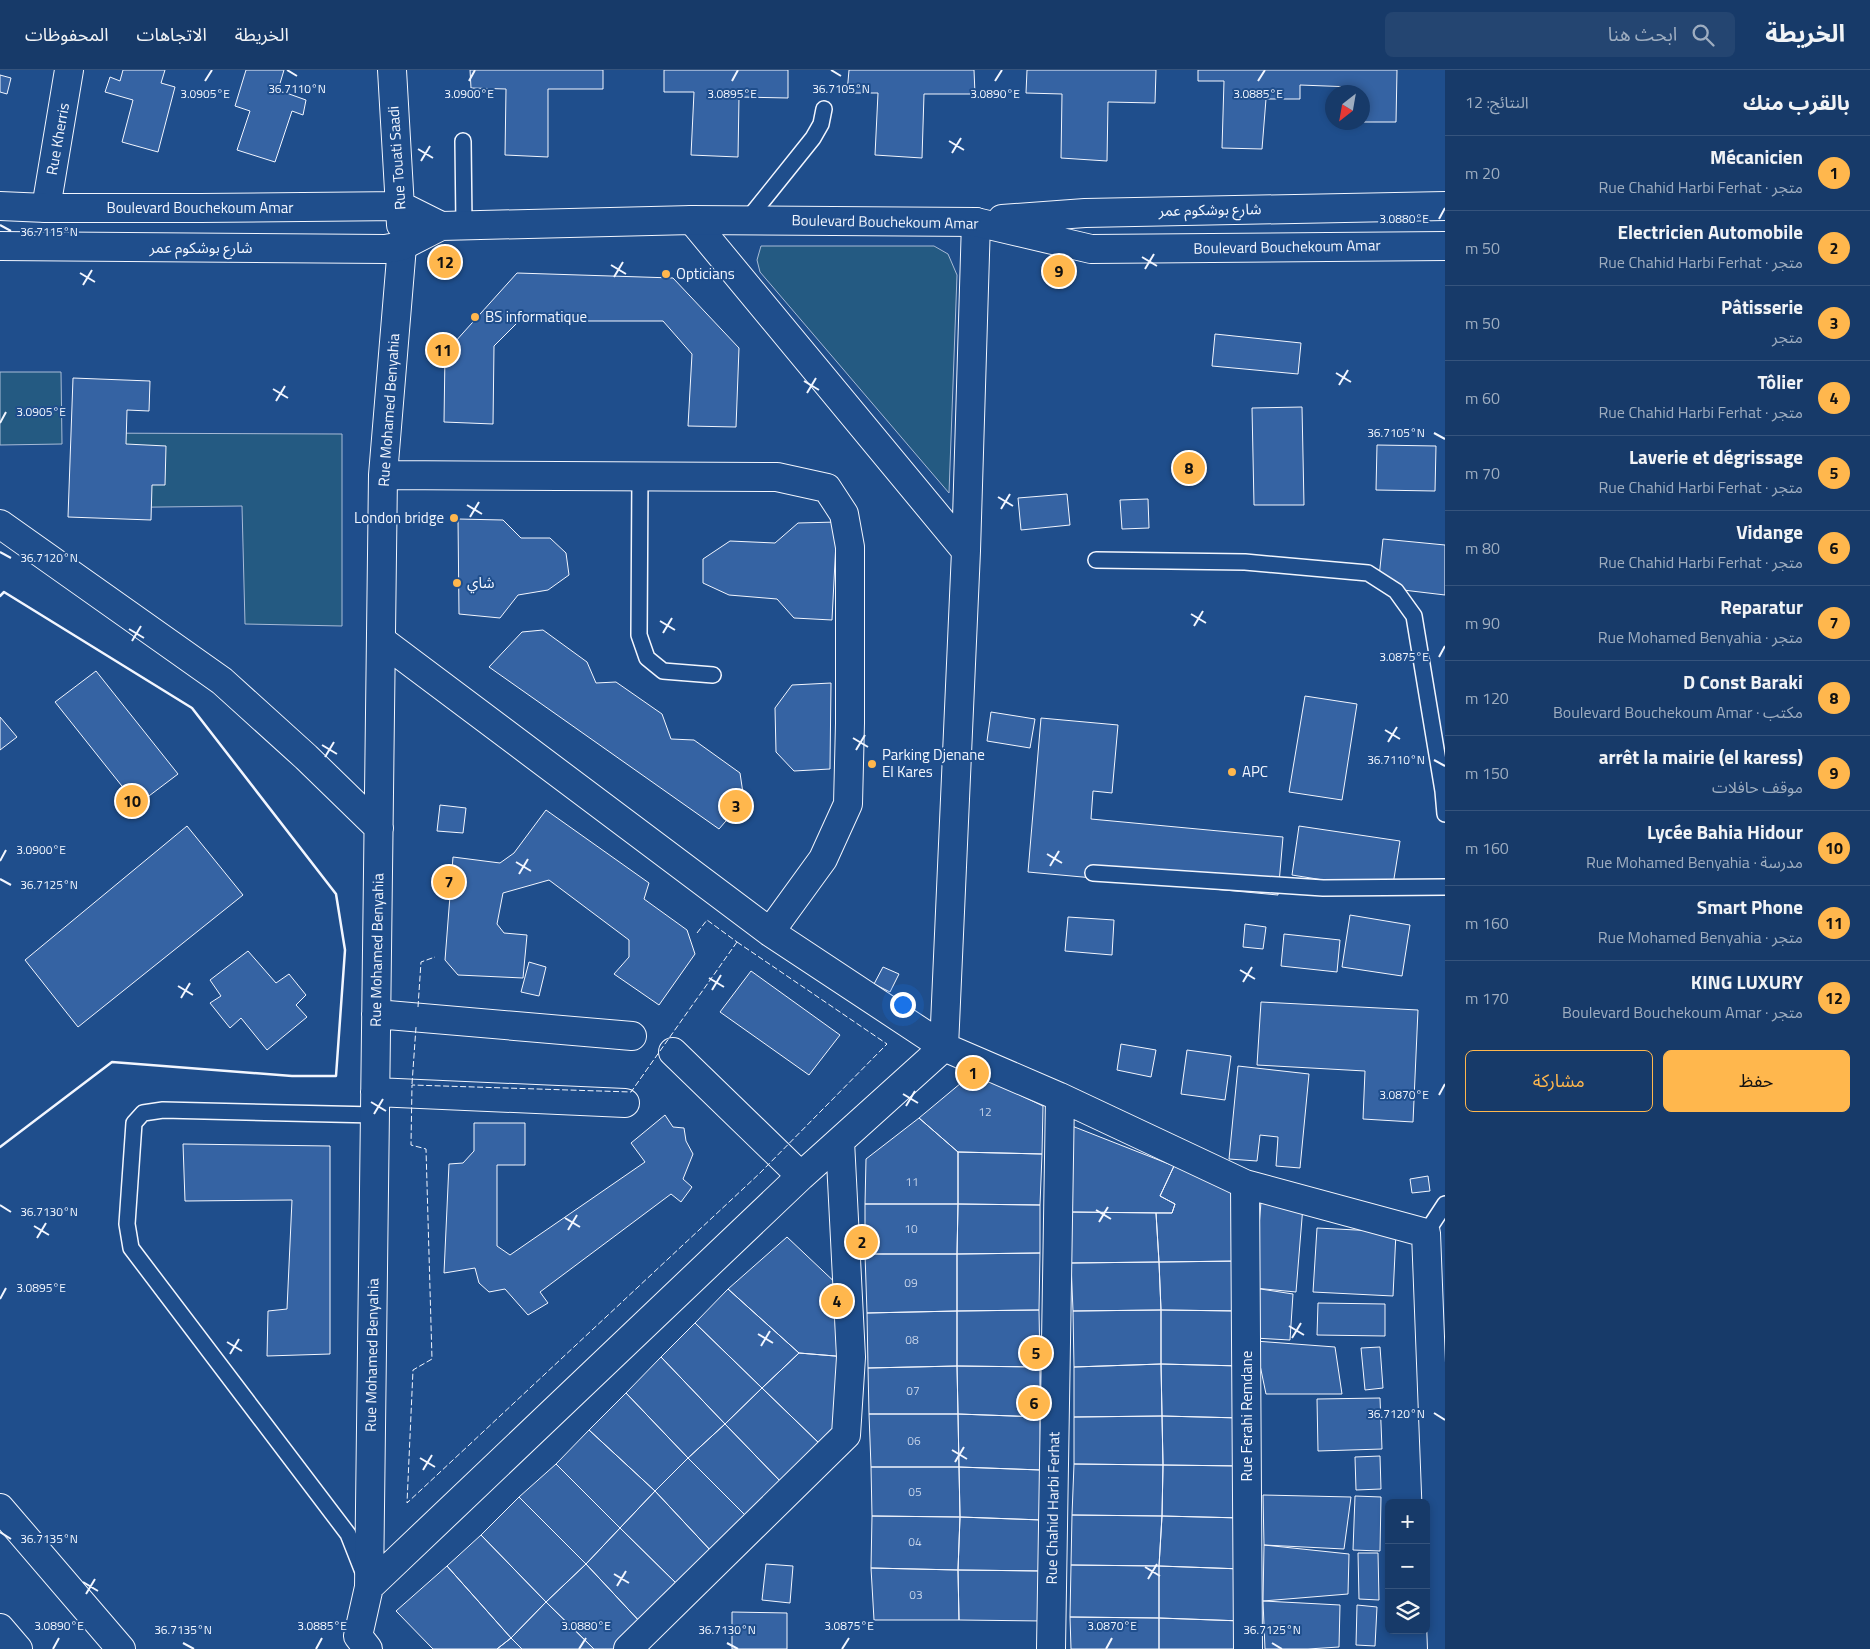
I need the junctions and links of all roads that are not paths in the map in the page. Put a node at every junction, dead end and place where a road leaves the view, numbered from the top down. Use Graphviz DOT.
graph roads {
  1 [pos="69,70"];
  2 [pos="392,70"];
  3 [pos="824,109"];
  4 [pos="463,141"];
  5 [pos="0,206"];
  6 [pos="401,206"];
  7 [pos="1445,206"];
  8 [pos="46,208"];
  9 [pos="748,219"];
  10 [pos="692,220"];
  11 [pos="976,222"];
  12 [pos="453,225"];
  13 [pos="0,246"];
  14 [pos="402,246"];
  15 [pos="1445,246"];
  16 [pos="383,474"];
  17 [pos="640,475"];
  18 [pos="0,524"];
  19 [pos="966,551"];
  20 [pos="1096,560"];
  21 [pos="381,640"];
  22 [pos="713,675"];
  23 [pos="1445,814"];
  24 [pos="379,828"];
  25 [pos="1093,873"];
  26 [pos="1445,886"];
  27 [pos="770,932"];
  28 [pos="376,1014"];
  29 [pos="632,1036"];
  30 [pos="944,1048"];
  31 [pos="673,1052"];
  32 [pos="1060,1097"];
  33 [pos="625,1103"];
  34 [pos="375,1104"];
  35 [pos="840,1141"];
  36 [pos="801,1176"];
  37 [pos="1245,1184"];
  38 [pos="1445,1204"];
  39 [pos="1426,1233"];
  40 [pos="0,1508"];
  41 [pos="369,1587"];
  42 [pos="0,1628"];
  43 [pos="18,1649"];
  44 [pos="121,1649"];
  45 [pos="368,1649"];
  46 [pos="628,1649"];
  47 [pos="1051,1649"];
  48 [pos="1248,1649"];
  49 [pos="1442,1649"];
  1 -- 8 [label="main road, Rue Kherris"];
  2 -- 6 [label="main road, Rue Touati Saadi"];
  3 -- 9 [label="lane"];
  4 -- 12 [label="lane"];
  5 -- 8 [label="main road, Boulevard Bouchekoum Amar"];
  6 -- 8 [label="main road, Boulevard Bouchekoum Amar"];
  6 -- 12 [label="main road"];
  6 -- 14 [label="main road, Rue Touati Saadi"];
  7 -- 11 [label="main road, شارع بوشكوم عمر"];
  9 -- 10 [label="main road, Boulevard Bouchekoum Amar"];
  9 -- 11 [label="main road, Boulevard Bouchekoum Amar"];
  10 -- 12 [label="main road, Boulevard Bouchekoum Amar"];
  10 -- 19 [label="main road"];
  11 -- 15 [label="main road, Boulevard Bouchekoum Amar"];
  11 -- 19 [label="main road"];
  12 -- 14 [label="main road"];
  13 -- 14 [label="main road, شارع بوشكوم عمر"];
  14 -- 16 [label="main road, Rue Mohamed Benyahia"];
  16 -- 17 [label="main road"];
  16 -- 21 [label="main road, Rue Mohamed Benyahia"];
  17 -- 22 [label="lane"];
  17 -- 27 [label="main road"];
  18 -- 24 [label="main road"];
  19 -- 30 [label="main road"];
  20 -- 23 [label="lane"];
  21 -- 24 [label="main road, Rue Mohamed Benyahia"];
  21 -- 27 [label="main road"];
  24 -- 28 [label="main road, Rue Mohamed Benyahia"];
  25 -- 26 [label="lane"];
  27 -- 30 [label="main road"];
  28 -- 29 [label="main road"];
  28 -- 34 [label="main road, Rue Mohamed Benyahia"];
  30 -- 32 [label="main road"];
  30 -- 35 [label="main road"];
  31 -- 36 [label="main road"];
  32 -- 37 [label="main road"];
  32 -- 47 [label="main road, Rue Chahid Harbi Ferhat"];
  33 -- 34 [label="main road"];
  34 -- 41 [label="main road, Rue Mohamed Benyahia"];
  34 -- 41 [label="lane"];
  35 -- 36 [label="main road"];
  35 -- 46 [label="main road"];
  36 -- 41 [label="main road"];
  37 -- 39 [label="main road"];
  37 -- 48 [label="main road, Rue Ferahi Remdane"];
  38 -- 39 [label="lane"];
  39 -- 49 [label="main road"];
  40 -- 44 [label="main road"];
  41 -- 45 [label="main road, Rue Mohamed Benyahia"];
  42 -- 43 [label="main road"];
}
